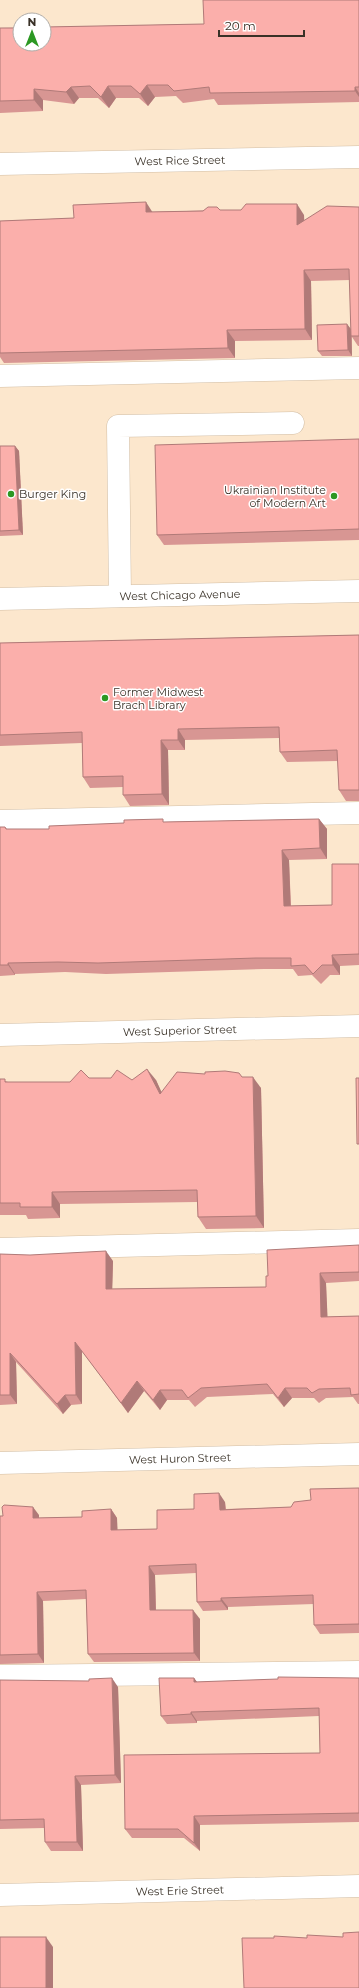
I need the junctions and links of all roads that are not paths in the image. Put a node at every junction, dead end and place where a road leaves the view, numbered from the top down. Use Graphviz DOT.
graph roads {
  1 [pos="359,157"];
  2 [pos="0,164"];
  3 [pos="359,368"];
  4 [pos="0,376"];
  5 [pos="293,423"];
  6 [pos="359,591"];
  7 [pos="120,596"];
  8 [pos="0,599"];
  9 [pos="359,813"];
  10 [pos="0,821"];
  11 [pos="359,1026"];
  12 [pos="0,1035"];
  13 [pos="359,1240"];
  14 [pos="0,1249"];
  15 [pos="359,1454"];
  16 [pos="0,1463"];
  17 [pos="359,1672"];
  18 [pos="0,1676"];
  19 [pos="359,1886"];
  20 [pos="0,1895"];
  1 -- 2 [label="street, West Rice Street"];
  3 -- 4 [label="street"];
  5 -- 7 [label="street"];
  6 -- 7 [label="street, West Chicago Avenue"];
  7 -- 8 [label="street, West Chicago Avenue"];
  9 -- 10 [label="street"];
  11 -- 12 [label="street, West Superior Street"];
  13 -- 14 [label="street"];
  15 -- 16 [label="street, West Huron Street"];
  17 -- 18 [label="street"];
  19 -- 20 [label="street, West Erie Street"];
}
